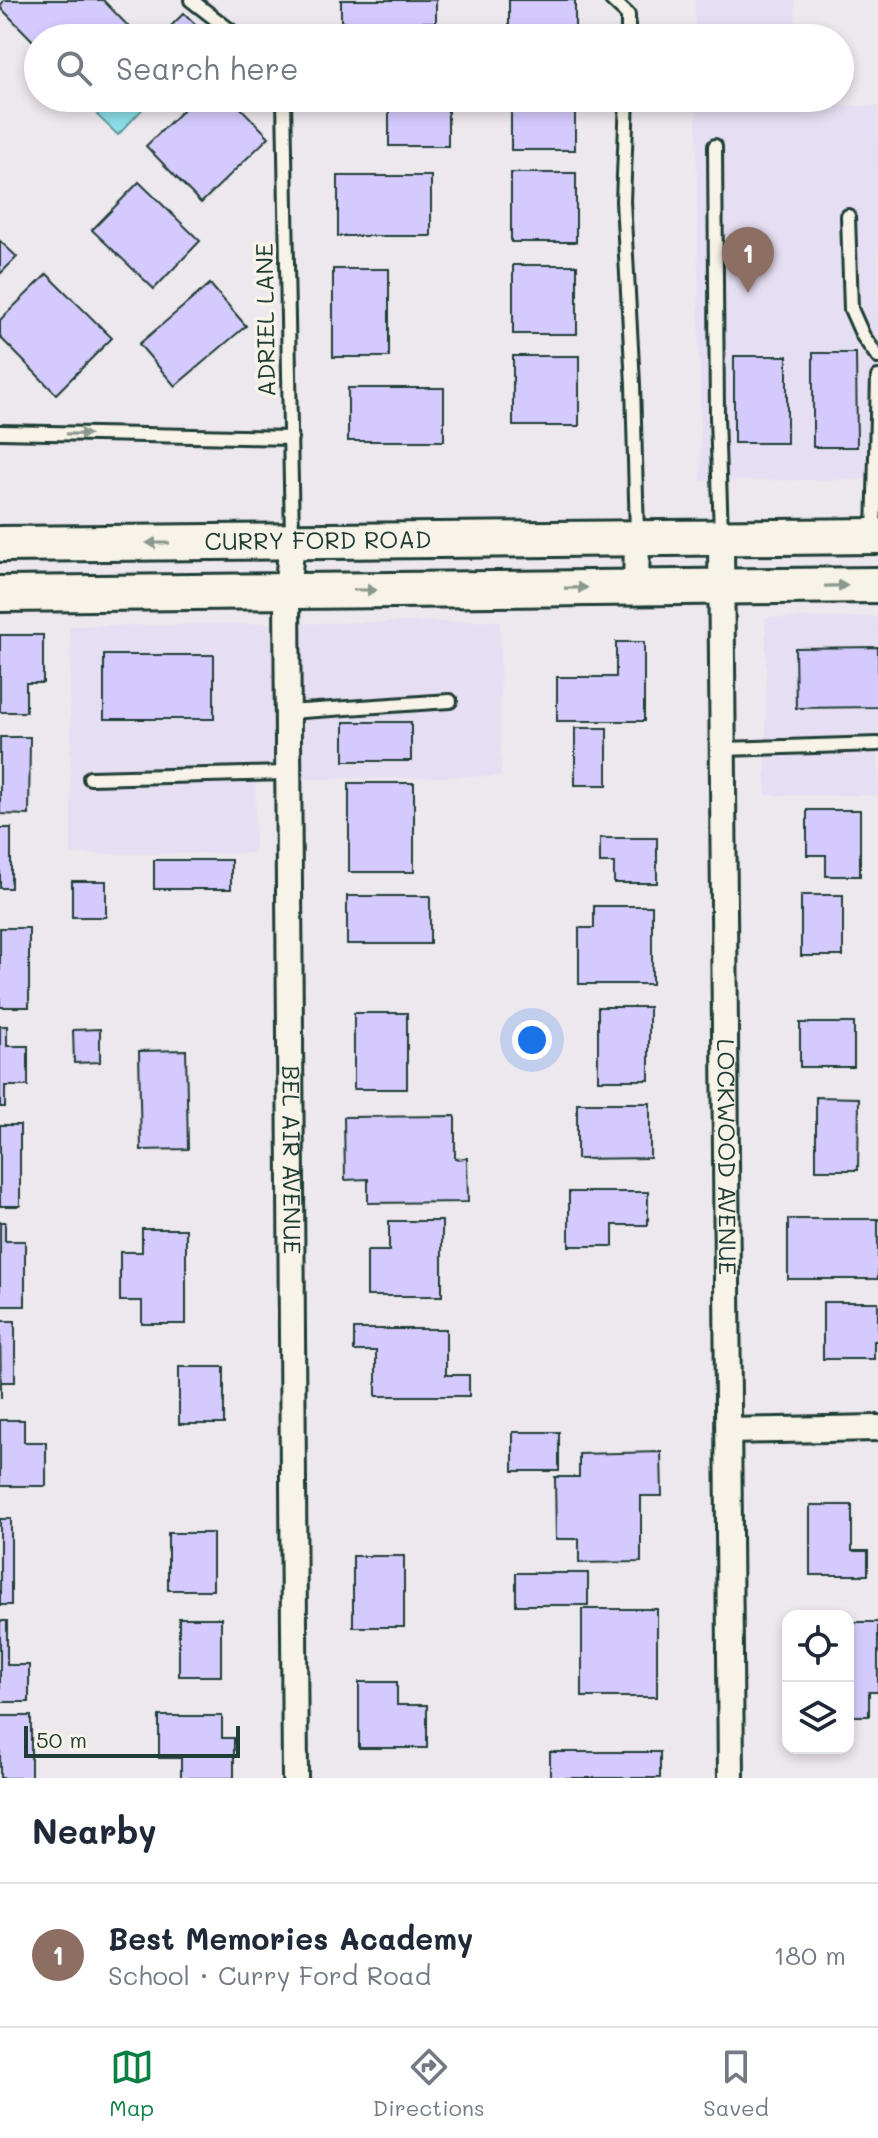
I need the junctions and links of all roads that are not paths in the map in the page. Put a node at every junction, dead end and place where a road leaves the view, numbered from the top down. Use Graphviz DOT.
graph roads {
  1 [pos="191,0"];
  2 [pos="612,0"];
  3 [pos="222,24"];
  4 [pos="628,24"];
  5 [pos="284,112"];
  6 [pos="626,112"];
  7 [pos="715,146"];
  8 [pos="848,216"];
  9 [pos="878,357"];
  10 [pos="878,377"];
  11 [pos="0,432"];
  12 [pos="291,438"];
  13 [pos="876,536"];
  14 [pos="721,537"];
  15 [pos="637,538"];
  16 [pos="292,542"];
  17 [pos="0,544"];
  18 [pos="878,585"];
  19 [pos="722,587"];
  20 [pos="636,588"];
  21 [pos="287,591"];
  22 [pos="0,594"];
  23 [pos="450,701"];
  24 [pos="288,712"];
  25 [pos="878,744"];
  26 [pos="723,749"];
  27 [pos="288,773"];
  28 [pos="90,778"];
  29 [pos="878,1428"];
  30 [pos="729,1431"];
  31 [pos="295,1778"];
  32 [pos="731,1778"];
  1 -- 3 [label="lane"];
  2 -- 4 [label="lane"];
  5 -- 12 [label="lane, ADRIEL LANE"];
  6 -- 15 [label="lane"];
  7 -- 14 [label="lane"];
  8 -- 9 [label="lane"];
  10 -- 13 [label="lane"];
  11 -- 12 [label="lane, one-way"];
  12 -- 16 [label="lane, ADRIEL LANE"];
  13 -- 14 [label="main road, CURRY FORD ROAD"];
  14 -- 15 [label="main road, CURRY FORD ROAD"];
  14 -- 19 [label="street, LOCKWOOD AVENUE"];
  15 -- 16 [label="main road, CURRY FORD ROAD"];
  15 -- 20 [label="street"];
  16 -- 17 [label="main road, CURRY FORD ROAD, one-way"];
  16 -- 21 [label="street, BEL AIR AVENUE"];
  19 -- 18 [label="main road, CURRY FORD ROAD, one-way"];
  19 -- 20 [label="main road, CURRY FORD ROAD"];
  19 -- 26 [label="street, LOCKWOOD AVENUE"];
  21 -- 20 [label="main road, CURRY FORD ROAD, one-way"];
  21 -- 22 [label="main road, CURRY FORD ROAD"];
  21 -- 24 [label="street, BEL AIR AVENUE"];
  23 -- 24 [label="lane"];
  24 -- 27 [label="street, BEL AIR AVENUE"];
  25 -- 26 [label="lane"];
  26 -- 30 [label="street, LOCKWOOD AVENUE"];
  27 -- 28 [label="lane"];
  27 -- 31 [label="street, BEL AIR AVENUE"];
  29 -- 30 [label="street"];
  30 -- 32 [label="street, LOCKWOOD AVENUE"];
}
